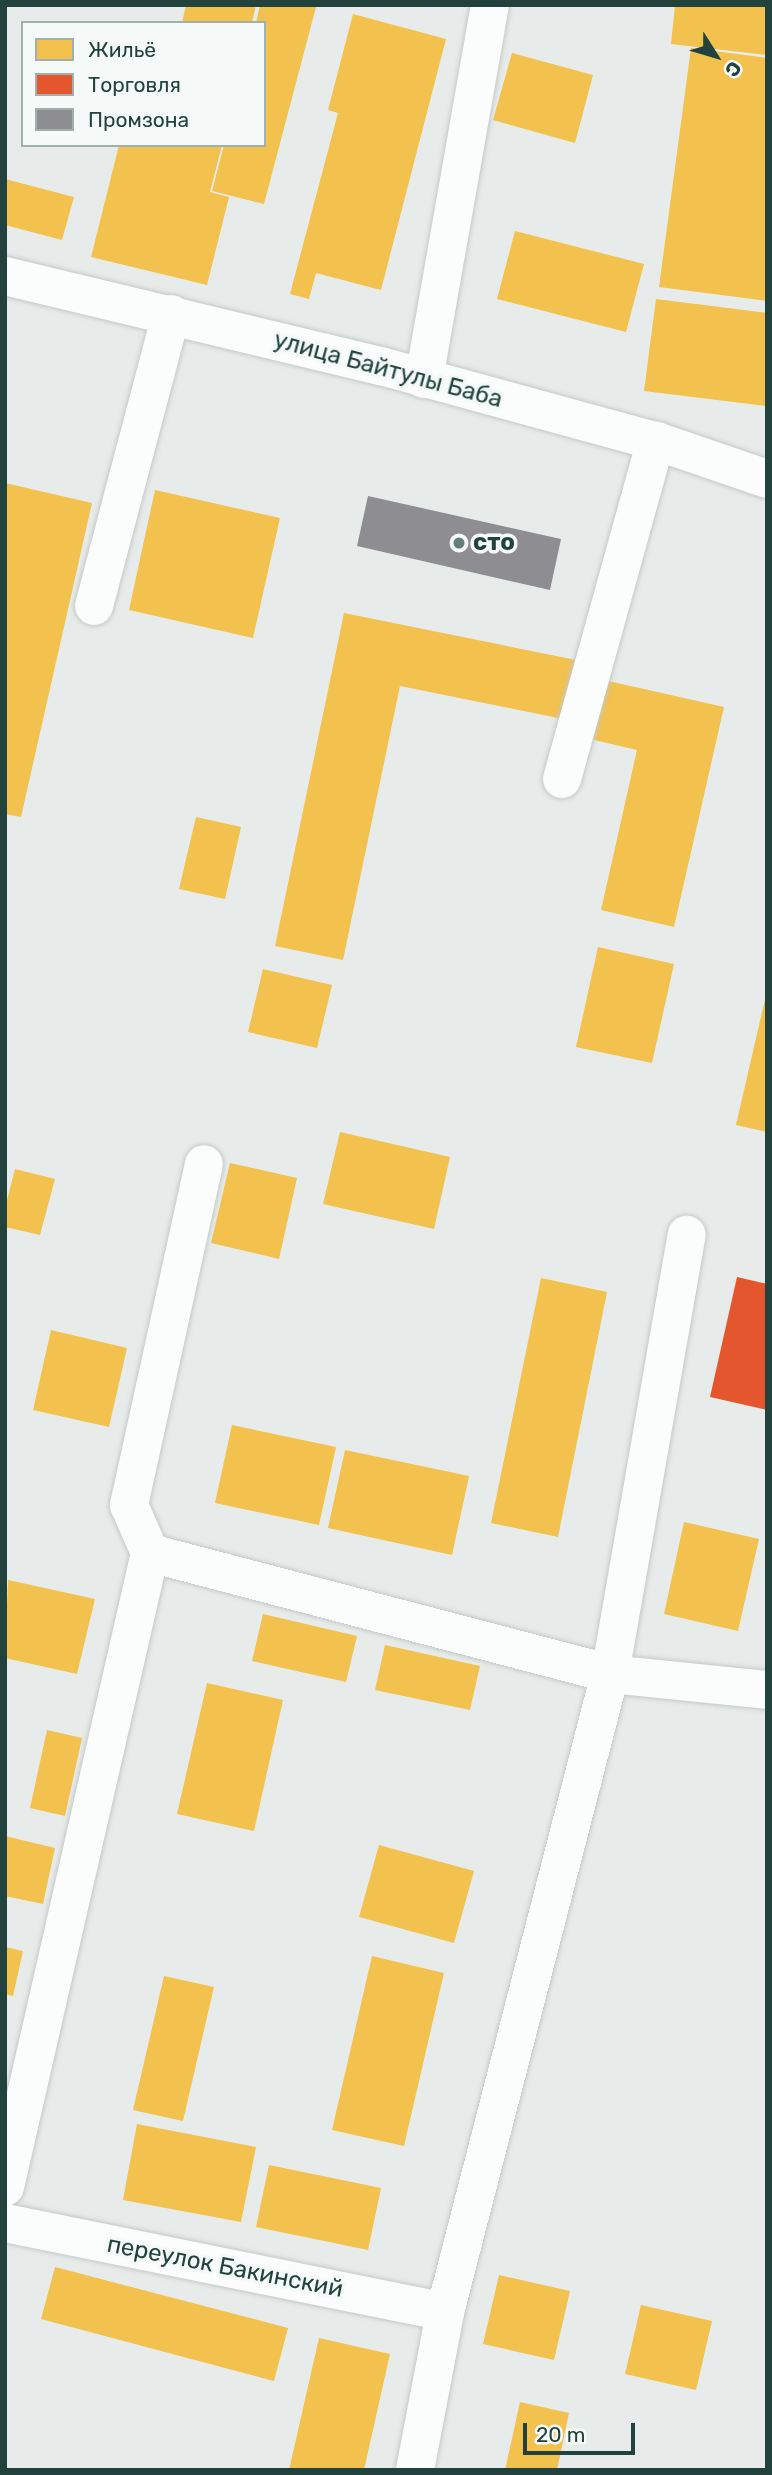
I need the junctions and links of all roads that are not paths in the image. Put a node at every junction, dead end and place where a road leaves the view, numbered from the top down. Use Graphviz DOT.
graph roads {
  1 [pos="490,5"];
  2 [pos="5,276"];
  3 [pos="171,314"];
  4 [pos="424,379"];
  5 [pos="656,441"];
  6 [pos="767,479"];
  7 [pos="94,606"];
  8 [pos="562,779"];
  9 [pos="204,1164"];
  10 [pos="687,1235"];
  11 [pos="150,1553"];
  12 [pos="610,1674"];
  13 [pos="767,1690"];
  14 [pos="5,2187"];
  15 [pos="5,2223"];
  16 [pos="445,2312"];
  17 [pos="415,2470"];
  1 -- 4 [label="street"];
  2 -- 3 [label="street, улица Байтулы Баба"];
  3 -- 4 [label="street, улица Байтулы Баба"];
  3 -- 7 [label="street"];
  4 -- 5 [label="street, улица Байтулы Баба"];
  5 -- 6 [label="street, улица Байтулы Баба"];
  5 -- 8 [label="street"];
  9 -- 11 [label="street"];
  10 -- 12 [label="street"];
  11 -- 12 [label="street"];
  11 -- 14 [label="street"];
  12 -- 13 [label="street"];
  12 -- 16 [label="street"];
  15 -- 16 [label="street, переулок Бакинский"];
  16 -- 17 [label="street"];
}
